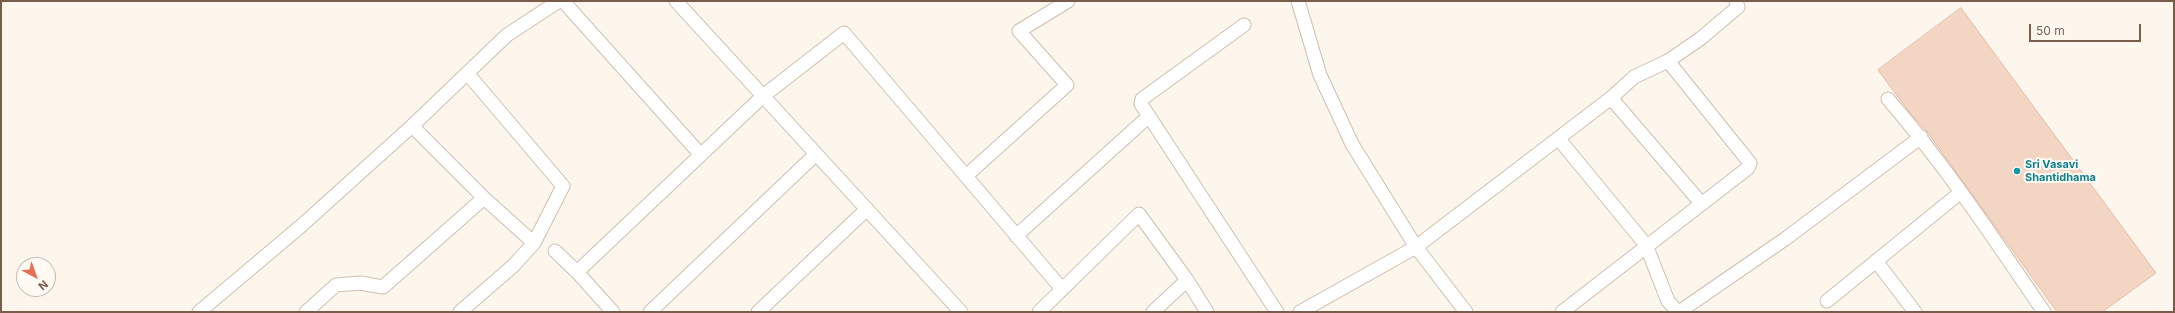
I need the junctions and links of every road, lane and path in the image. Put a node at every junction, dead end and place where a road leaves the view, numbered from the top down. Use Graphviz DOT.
graph roads {
  1 [pos="559,1"];
  2 [pos="563,1"];
  3 [pos="676,1"];
  4 [pos="1068,1"];
  5 [pos="1298,1"];
  6 [pos="1736,1"];
  7 [pos="1244,24"];
  8 [pos="1668,61"];
  9 [pos="467,73"];
  10 [pos="763,96"];
  11 [pos="1611,98"];
  12 [pos="1888,99"];
  13 [pos="1148,117"];
  14 [pos="412,126"];
  15 [pos="1921,137"];
  16 [pos="1558,138"];
  17 [pos="816,154"];
  18 [pos="701,155"];
  19 [pos="966,176"];
  20 [pos="1961,192"];
  21 [pos="484,198"];
  22 [pos="1701,203"];
  23 [pos="867,209"];
  24 [pos="1016,236"];
  25 [pos="534,243"];
  26 [pos="1646,245"];
  27 [pos="1416,247"];
  28 [pos="555,251"];
  29 [pos="1876,261"];
  30 [pos="577,272"];
  31 [pos="1187,280"];
  32 [pos="1062,289"];
  33 [pos="1827,301"];
  34 [pos="761,311"];
  35 [pos="198,312"];
  36 [pos="306,312"];
  37 [pos="460,312"];
  38 [pos="613,312"];
  39 [pos="650,312"];
  40 [pos="961,312"];
  41 [pos="1039,312"];
  42 [pos="1153,312"];
  43 [pos="1207,312"];
  44 [pos="1277,312"];
  45 [pos="1300,312"];
  46 [pos="1466,312"];
  47 [pos="1562,312"];
  48 [pos="1678,312"];
  49 [pos="1915,312"];
  50 [pos="2044,312"];
  1 -- 9 [label="street"];
  2 -- 18 [label="street"];
  3 -- 10 [label="street"];
  4 -- 19 [label="street"];
  5 -- 27 [label="street"];
  6 -- 8 [label="street"];
  7 -- 13 [label="street"];
  8 -- 11 [label="street"];
  8 -- 22 [label="street"];
  9 -- 14 [label="street"];
  9 -- 25 [label="street"];
  10 -- 17 [label="street"];
  10 -- 18 [label="street"];
  10 -- 19 [label="street"];
  11 -- 16 [label="street"];
  11 -- 22 [label="street"];
  12 -- 15 [label="street"];
  13 -- 24 [label="street"];
  13 -- 44 [label="street"];
  14 -- 21 [label="street"];
  14 -- 35 [label="street"];
  15 -- 20 [label="street"];
  15 -- 48 [label="street"];
  16 -- 26 [label="street"];
  16 -- 27 [label="street"];
  17 -- 23 [label="street"];
  17 -- 39 [label="street"];
  18 -- 30 [label="street"];
  19 -- 24 [label="street"];
  20 -- 29 [label="street"];
  20 -- 50 [label="street"];
  21 -- 25 [label="street"];
  21 -- 36 [label="street"];
  22 -- 26 [label="street"];
  23 -- 34 [label="street"];
  23 -- 40 [label="street"];
  24 -- 32 [label="street"];
  25 -- 37 [label="street"];
  26 -- 47 [label="street"];
  26 -- 48 [label="street"];
  27 -- 45 [label="street"];
  27 -- 46 [label="street"];
  28 -- 30 [label="street"];
  29 -- 33 [label="street"];
  29 -- 49 [label="street"];
  30 -- 38 [label="street"];
  31 -- 32 [label="street"];
  31 -- 42 [label="street"];
  31 -- 43 [label="street"];
  32 -- 41 [label="street"];
}
